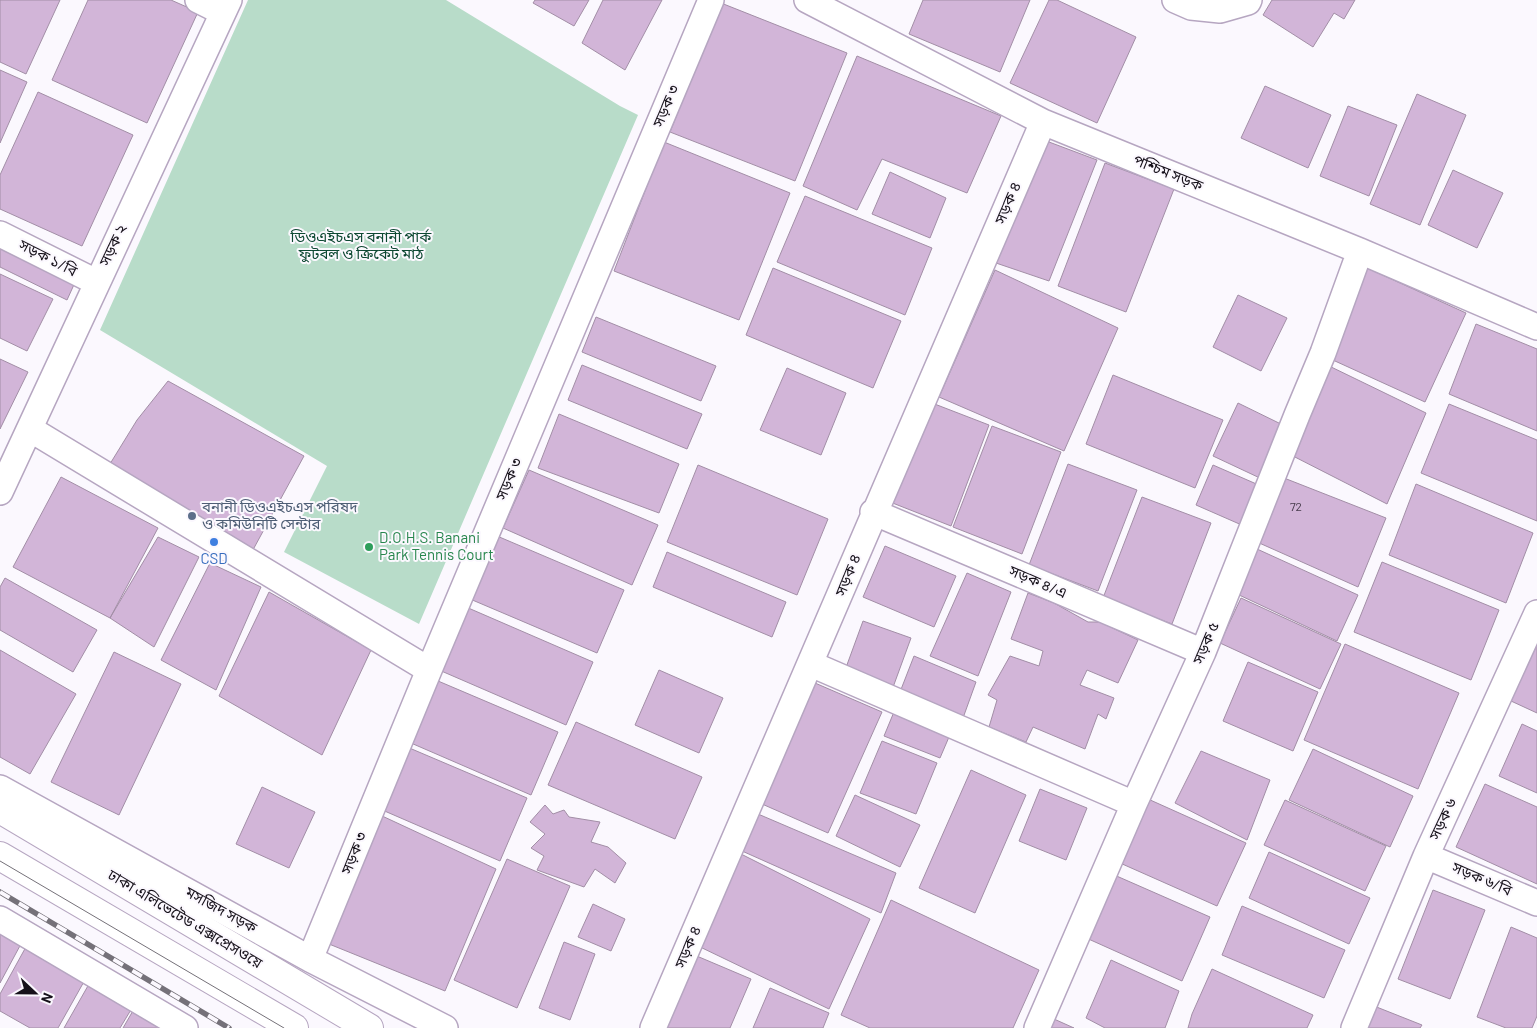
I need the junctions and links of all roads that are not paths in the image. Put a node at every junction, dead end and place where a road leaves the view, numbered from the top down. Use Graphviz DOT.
graph roads {
  1 [pos="198,0"];
  2 [pos="711,0"];
  3 [pos="807,0"];
  4 [pos="1175,0"];
  5 [pos="1249,0"];
  6 [pos="226,6"];
  7 [pos="1043,122"];
  8 [pos="0,234"];
  9 [pos="1360,251"];
  10 [pos="96,282"];
  11 [pos="1537,327"];
  12 [pos="30,429"];
  13 [pos="0,492"];
  14 [pos="873,512"];
  15 [pos="1537,613"];
  16 [pos="1202,652"];
  17 [pos="811,664"];
  18 [pos="429,670"];
  19 [pos="0,788"];
  20 [pos="1134,804"];
  21 [pos="0,809"];
  22 [pos="0,856"];
  23 [pos="1426,856"];
  24 [pos="1537,903"];
  25 [pos="0,918"];
  26 [pos="310,959"];
  27 [pos="186,1028"];
  28 [pos="294,1028"];
  29 [pos="369,1028"];
  30 [pos="445,1028"];
  31 [pos="653,1028"];
  32 [pos="1037,1028"];
  33 [pos="1354,1028"];
  1 -- 6 [label="street"];
  2 -- 18 [label="street, সড়ক ৩"];
  3 -- 7 [label="street, পশ্চিম সড়ক"];
  4 -- 5 [label="street"];
  6 -- 10 [label="street, সড়ক ২"];
  7 -- 9 [label="street, পশ্চিম সড়ক"];
  7 -- 14 [label="street, সড়ক ৪"];
  8 -- 10 [label="street, সড়ক ১/বি"];
  9 -- 11 [label="street, পশ্চিম সড়ক"];
  9 -- 16 [label="street, সড়ক ৫"];
  10 -- 12 [label="street, সড়ক ২"];
  12 -- 13 [label="street, সড়ক ২"];
  12 -- 18 [label="street"];
  14 -- 16 [label="street, সড়ক ৪/এ"];
  14 -- 17 [label="street, সড়ক ৪"];
  15 -- 23 [label="street, সড়ক ৬"];
  16 -- 20 [label="street, সড়ক ৫"];
  17 -- 20 [label="street"];
  17 -- 31 [label="street, সড়ক ৪"];
  18 -- 26 [label="street, সড়ক ৩"];
  19 -- 26 [label="street, মসজিদ সড়ক"];
  20 -- 32 [label="street, সড়ক ৫"];
  21 -- 29 [label="highway, ঢাকা এলিভেটেড এক্সপ্রেসওয়ে"];
  22 -- 28 [label="highway"];
  23 -- 24 [label="street, সড়ক ৬/বি"];
  23 -- 33 [label="street, সড়ক ৬"];
  25 -- 27 [label="street"];
  26 -- 30 [label="street, মসজিদ সড়ক"];
}
